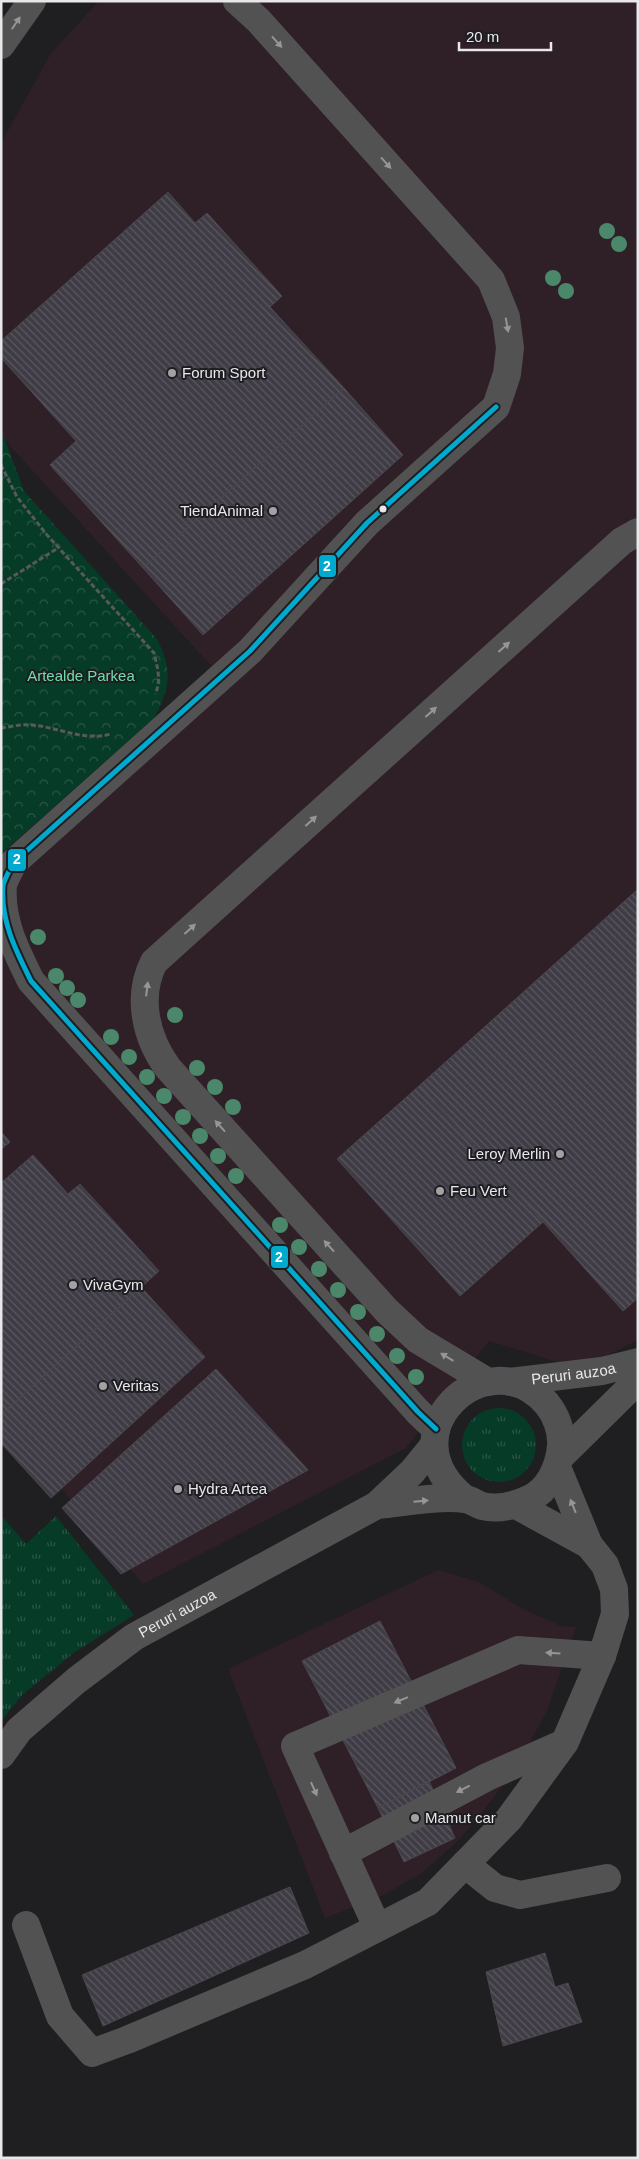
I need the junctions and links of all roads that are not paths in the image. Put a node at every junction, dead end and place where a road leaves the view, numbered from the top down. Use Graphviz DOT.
graph roads {
  1 [pos="32,1"];
  2 [pos="242,3"];
  3 [pos="1,45"];
  4 [pos="630,536"];
  5 [pos="638,1366"];
  6 [pos="499,1382"];
  7 [pos="638,1394"];
  8 [pos="606,1412"];
  9 [pos="435,1437"];
  10 [pos="559,1462"];
  11 [pos="465,1498"];
  12 [pos="377,1505"];
  13 [pos="516,1505"];
  14 [pos="589,1545"];
  15 [pos="602,1656"];
  16 [pos="565,1742"];
  17 [pos="1,1755"];
  18 [pos="343,1852"];
  19 [pos="465,1864"];
  20 [pos="607,1878"];
  21 [pos="26,1924"];
  22 [pos="377,1927"];
  3 -- 1 [label="street, one-way"];
  2 -- 9 [label="street, one-way"];
  6 -- 4 [label="street, one-way"];
  5 -- 6 [label="street, Peruri auzoa"];
  5 -- 8 [label="street, Peruri auzoa"];
  6 -- 9 [label="street"];
  6 -- 10 [label="street"];
  7 -- 8 [label="street, Peruri auzoa"];
  8 -- 10 [label="street, Peruri auzoa"];
  9 -- 11 [label="street"];
  9 -- 12 [label="street, Peruri auzoa"];
  10 -- 13 [label="street"];
  14 -- 10 [label="street, one-way"];
  12 -- 11 [label="street, Peruri auzoa, one-way"];
  11 -- 13 [label="street"];
  12 -- 17 [label="street, Peruri auzoa"];
  13 -- 14 [label="street"];
  14 -- 15 [label="street"];
  15 -- 16 [label="street"];
  15 -- 18 [label="street, one-way"];
  16 -- 18 [label="street, one-way"];
  16 -- 19 [label="street"];
  18 -- 22 [label="street"];
  19 -- 20 [label="street"];
  19 -- 22 [label="street"];
  21 -- 22 [label="street"];
}
